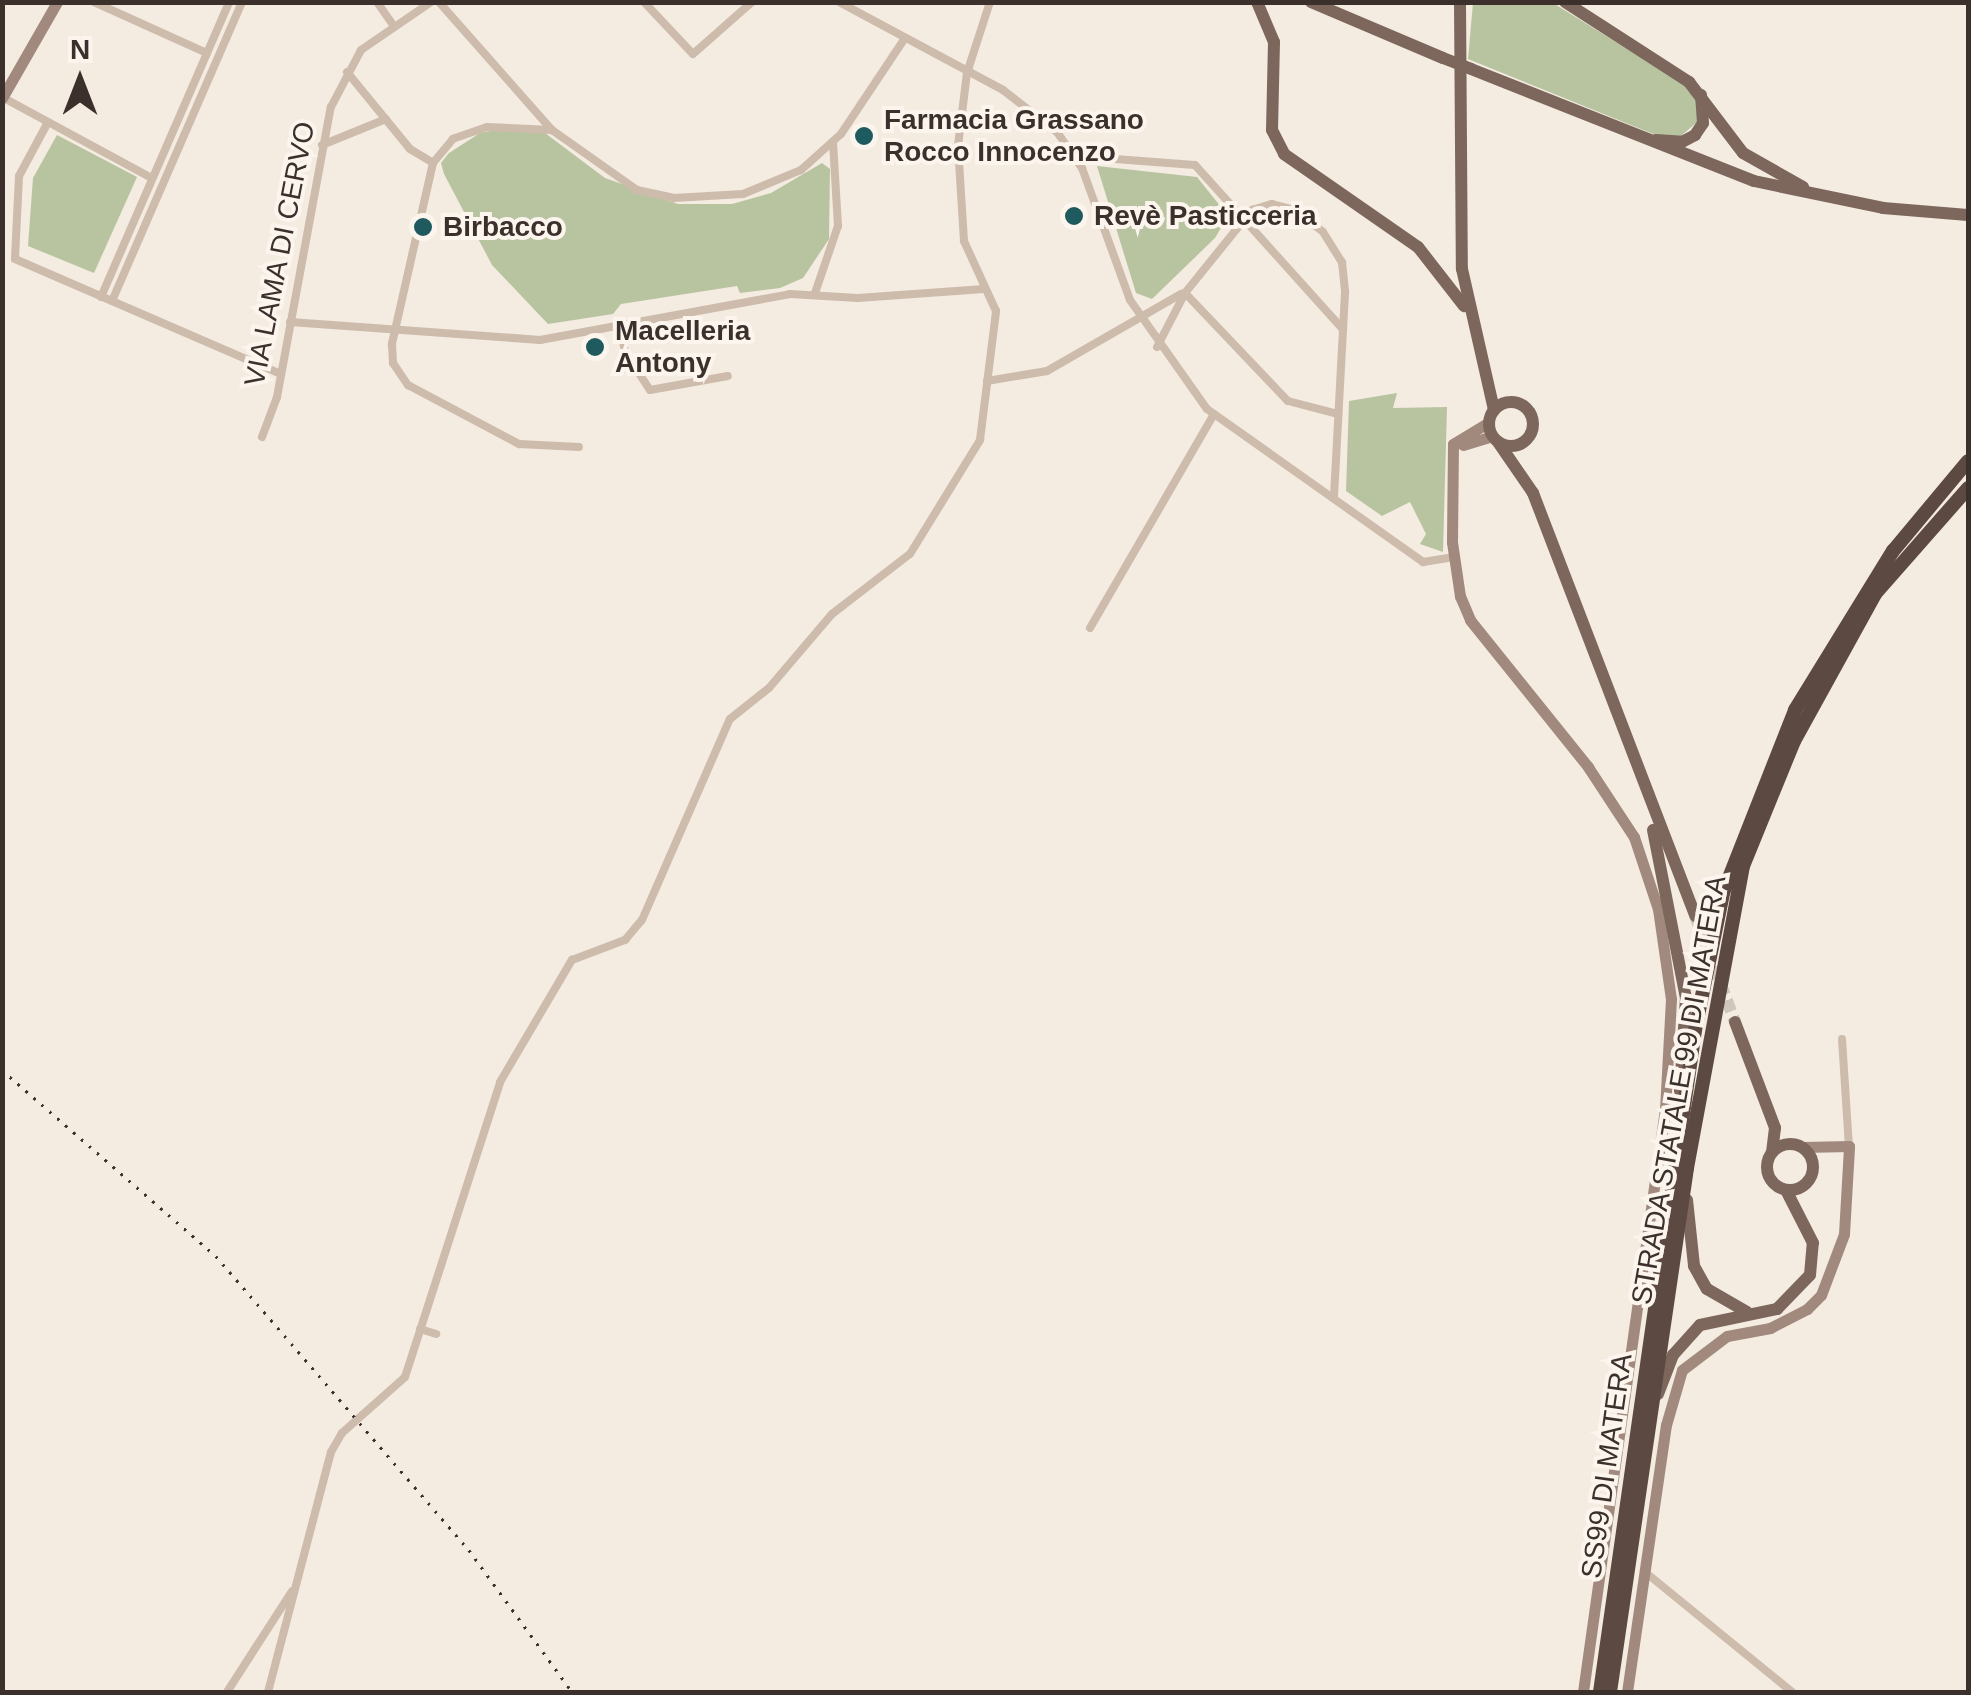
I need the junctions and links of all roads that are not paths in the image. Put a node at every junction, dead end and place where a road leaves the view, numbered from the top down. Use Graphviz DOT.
graph roads {
  1 [pos="57,2"];
  2 [pos="94,2"];
  3 [pos="228,2"];
  4 [pos="242,2"];
  5 [pos="378,2"];
  6 [pos="431,2"];
  7 [pos="439,2"];
  8 [pos="644,2"];
  9 [pos="752,2"];
  10 [pos="839,2"];
  11 [pos="990,2"];
  12 [pos="1257,2"];
  13 [pos="1311,2"];
  14 [pos="1462,2"];
  15 [pos="1565,2"];
  16 [pos="393,25"];
  17 [pos="905,38"];
  18 [pos="206,54"];
  19 [pos="347,72"];
  20 [pos="967,73"];
  21 [pos="1701,92"];
  22 [pos="3,97"];
  23 [pos="1570,112"];
  24 [pos="386,119"];
  25 [pos="48,122"];
  26 [pos="552,130"];
  27 [pos="834,143"];
  28 [pos="322,145"];
  29 [pos="1075,156"];
  30 [pos="433,163"];
  31 [pos="150,178"];
  32 [pos="1882,208"];
  33 [pos="1968,215"];
  34 [pos="1239,219"];
  35 [pos="984,290"];
  36 [pos="1184,292"];
  37 [pos="815,293"];
  38 [pos="101,297"];
  39 [pos="112,301"];
  40 [pos="1140,318"];
  41 [pos="1471,318"];
  42 [pos="290,322"];
  43 [pos="620,324"];
  44 [pos="1342,328"];
  45 [pos="393,330"];
  46 [pos="1157,347"];
  47 [pos="281,374"];
  48 [pos="728,376"];
  49 [pos="987,381"];
  50 [pos="1496,411"];
  51 [pos="1214,414"];
  52 [pos="1338,414"];
  53 [pos="262,437"];
  54 [pos="1496,439"];
  55 [pos="1454,444"];
  56 [pos="1522,444"];
  57 [pos="579,447"];
  58 [pos="1968,461"];
  59 [pos="1968,488"];
  60 [pos="1533,494"];
  61 [pos="1334,497"];
  62 [pos="1454,556"];
  63 [pos="1090,628"];
  64 [pos="1635,765"];
  65 [pos="1695,916"];
  66 [pos="1735,1022"];
  67 [pos="1842,1038"];
  68 [pos="1775,1128"];
  69 [pos="1849,1146"];
  70 [pos="1803,1150"];
  71 [pos="1772,1152"];
  72 [pos="1687,1168"];
  73 [pos="1808,1183"];
  74 [pos="1671,1188"];
  75 [pos="1786,1190"];
  76 [pos="1805,1218"];
  77 [pos="1750,1313"];
  78 [pos="420,1329"];
  79 [pos="436,1334"];
  80 [pos="1653,1406"];
  81 [pos="1645,1572"];
  82 [pos="298,1582"];
  83 [pos="226,1692"];
  84 [pos="268,1692"];
  85 [pos="1583,1692"];
  86 [pos="1600,1692"];
  87 [pos="1610,1692"];
  88 [pos="1627,1692"];
  89 [pos="1792,1692"];
  1 -- 22 [label="street"];
  2 -- 18 [label="street"];
  3 -- 18 [label="street"];
  4 -- 39 [label="street"];
  5 -- 16 [label="street"];
  6 -- 16 [label="street, VIA LAMA DI CERVO"];
  7 -- 26 [label="street"];
  8 -- 9 [label="street"];
  10 -- 17 [label="street"];
  11 -- 20 [label="street"];
  12 -- 41 [label="main road"];
  13 -- 23 [label="main road, bridge"];
  14 -- 41 [label="main road"];
  15 -- 21 [label="main road"];
  16 -- 19 [label="street, VIA LAMA DI CERVO"];
  17 -- 20 [label="street"];
  17 -- 27 [label="street"];
  18 -- 31 [label="street"];
  19 -- 24 [label="street"];
  19 -- 28 [label="street, VIA LAMA DI CERVO"];
  20 -- 29 [label="street"];
  20 -- 35 [label="street"];
  21 -- 23 [label="main road"];
  21 -- 32 [label="main road"];
  22 -- 25 [label="street"];
  23 -- 32 [label="main road"];
  24 -- 28 [label="street"];
  24 -- 30 [label="street"];
  25 -- 31 [label="street"];
  25 -- 38 [label="street"];
  26 -- 27 [label="street"];
  26 -- 30 [label="street"];
  27 -- 37 [label="street"];
  28 -- 42 [label="street, VIA LAMA DI CERVO"];
  29 -- 34 [label="street"];
  29 -- 40 [label="street"];
  30 -- 45 [label="street"];
  31 -- 38 [label="street"];
  32 -- 33 [label="main road"];
  34 -- 36 [label="street"];
  34 -- 44 [label="street"];
  34 -- 44 [label="street"];
  35 -- 37 [label="street"];
  35 -- 49 [label="street"];
  36 -- 40 [label="street"];
  36 -- 46 [label="street"];
  36 -- 52 [label="street"];
  37 -- 43 [label="street"];
  38 -- 39 [label="street"];
  39 -- 47 [label="street"];
  40 -- 46 [label="street"];
  40 -- 49 [label="street"];
  41 -- 50 [label="main road"];
  42 -- 45 [label="street"];
  42 -- 47 [label="street, VIA LAMA DI CERVO"];
  43 -- 45 [label="street"];
  43 -- 48 [label="street"];
  44 -- 52 [label="street"];
  45 -- 57 [label="street"];
  46 -- 51 [label="street"];
  47 -- 53 [label="street, VIA LAMA DI CERVO"];
  49 -- 78 [label="street"];
  50 -- 54 [label="main road"];
  50 -- 55 [label="street"];
  50 -- 56 [label="main road"];
  51 -- 61 [label="street"];
  51 -- 63 [label="street"];
  52 -- 61 [label="street"];
  54 -- 55 [label="street"];
  54 -- 56 [label="main road"];
  54 -- 60 [label="main road"];
  55 -- 62 [label="street"];
  56 -- 60 [label="main road"];
  58 -- 74 [label="highway, STRADA STATALE 99 DI MATERA"];
  59 -- 72 [label="highway, STRADA STATALE 99 DI MATERA"];
  60 -- 64 [label="main road"];
  61 -- 62 [label="street"];
  62 -- 85 [label="street"];
  64 -- 65 [label="main road"];
  64 -- 74 [label="main road"];
  66 -- 68 [label="main road, STRADA STATALE 99 DI MATERA"];
  67 -- 69 [label="street"];
  68 -- 70 [label="main road, STRADA STATALE 99 DI MATERA"];
  68 -- 71 [label="main road, STRADA STATALE 99 DI MATERA"];
  69 -- 70 [label="street"];
  69 -- 81 [label="street"];
  70 -- 71 [label="main road"];
  70 -- 73 [label="main road"];
  71 -- 75 [label="main road"];
  72 -- 77 [label="main road"];
  72 -- 80 [label="highway, STRADA STATALE 99 DI MATERA"];
  73 -- 75 [label="main road"];
  73 -- 76 [label="main road"];
  74 -- 86 [label="highway, SS99 DI MATERA"];
  75 -- 76 [label="main road"];
  76 -- 77 [label="main road"];
  77 -- 80 [label="main road"];
  78 -- 79 [label="street"];
  78 -- 82 [label="street"];
  80 -- 87 [label="highway, STRADA STATALE 99 DI MATERA"];
  81 -- 88 [label="street"];
  81 -- 89 [label="street"];
  82 -- 83 [label="street"];
  82 -- 84 [label="street"];
}
